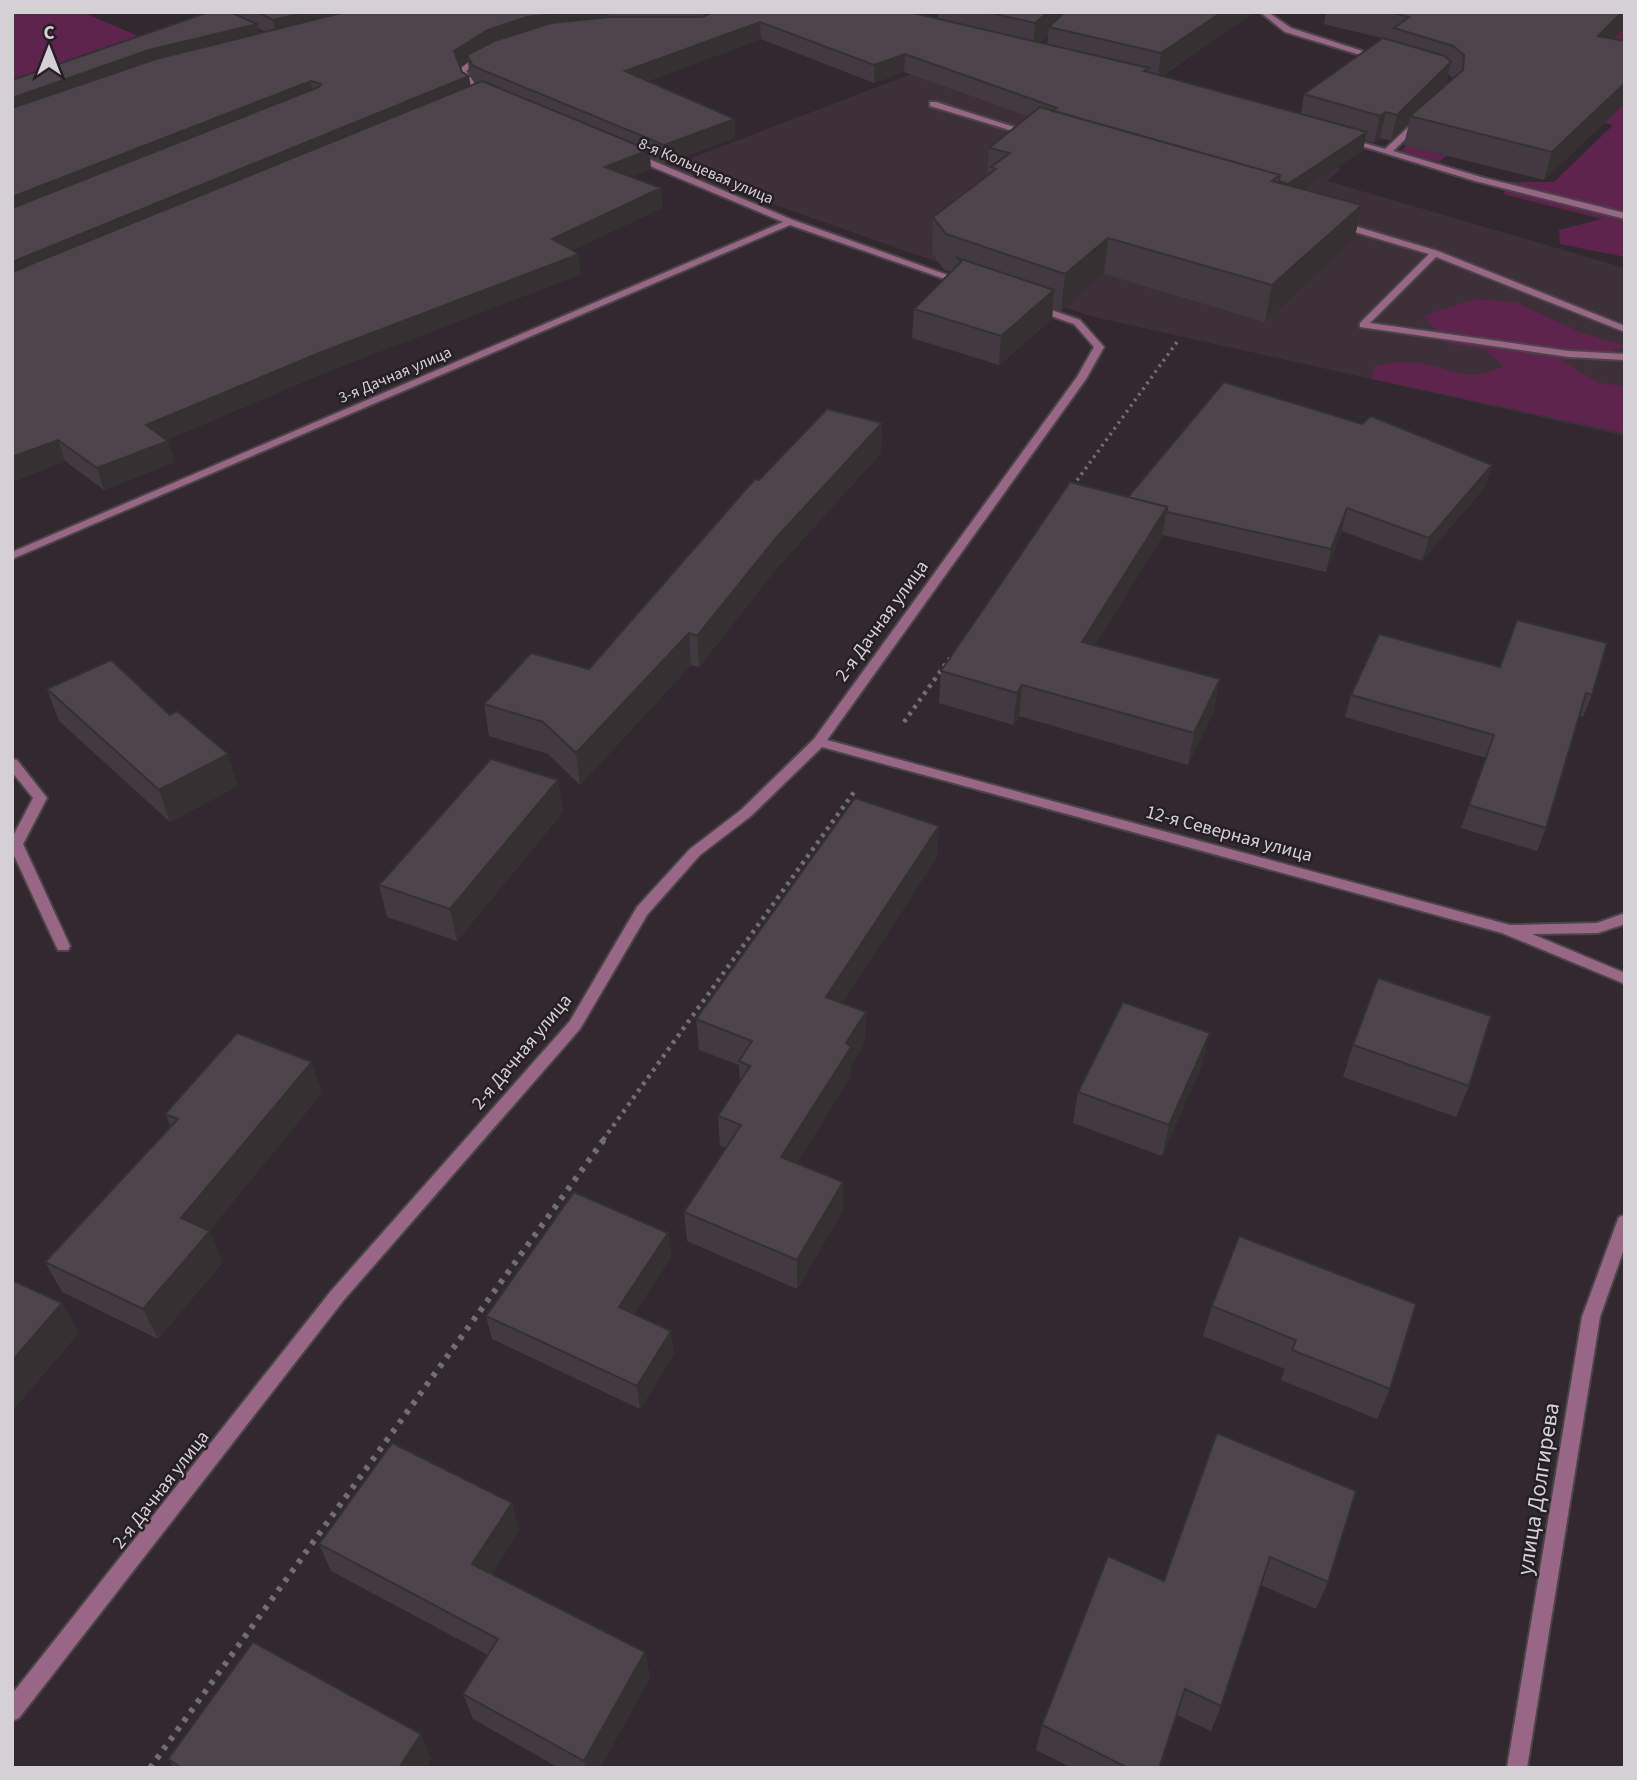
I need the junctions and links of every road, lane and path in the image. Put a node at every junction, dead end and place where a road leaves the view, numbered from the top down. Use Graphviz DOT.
graph roads {
  1 [pos="1263,12"];
  2 [pos="494,52"];
  3 [pos="1391,61"];
  4 [pos="473,99"];
  5 [pos="933,104"];
  6 [pos="1424,118"];
  7 [pos="1038,135"];
  8 [pos="1338,138"];
  9 [pos="1387,152"];
  10 [pos="629,153"];
  11 [pos="1625,216"];
  12 [pos="1329,221"];
  13 [pos="790,222"];
  14 [pos="1435,253"];
  15 [pos="973,285"];
  16 [pos="1025,304"];
  17 [pos="1625,329"];
  18 [pos="1177,342"];
  19 [pos="1625,357"];
  20 [pos="1072,488"];
  21 [pos="12,556"];
  22 [pos="951,657"];
  23 [pos="819,741"];
  24 [pos="878,758"];
  25 [pos="12,763"];
  26 [pos="1625,918"];
  27 [pos="1506,929"];
  28 [pos="63,946"];
  29 [pos="1625,979"];
  30 [pos="1625,1222"];
  31 [pos="12,1711"];
  32 [pos="150,1768"];
  33 [pos="1517,1768"];
  1 -- 3 [label="street"];
  2 -- 4 [label="street"];
  5 -- 7 [label="street"];
  6 -- 9 [label="street"];
  8 -- 9 [label="street"];
  9 -- 11 [label="street"];
  10 -- 13 [label="street, 8-я Кольцевая улица"];
  12 -- 14 [label="street"];
  13 -- 15 [label="street, 8-я Кольцевая улица"];
  13 -- 21 [label="street, 3-я Дачная улица"];
  14 -- 17 [label="street"];
  14 -- 19 [label="street"];
  16 -- 23 [label="street, 2-я Дачная улица"];
  18 -- 20 [label="path"];
  22 -- 24 [label="path"];
  23 -- 24 [label="street, 12-я Северная улица"];
  23 -- 31 [label="street, 2-я Дачная улица"];
  24 -- 27 [label="street, 12-я Северная улица"];
  24 -- 32 [label="path"];
  25 -- 28 [label="street"];
  26 -- 27 [label="street"];
  27 -- 29 [label="street, 12-я Северная улица"];
  30 -- 33 [label="street, улица Долгирева"];
}
